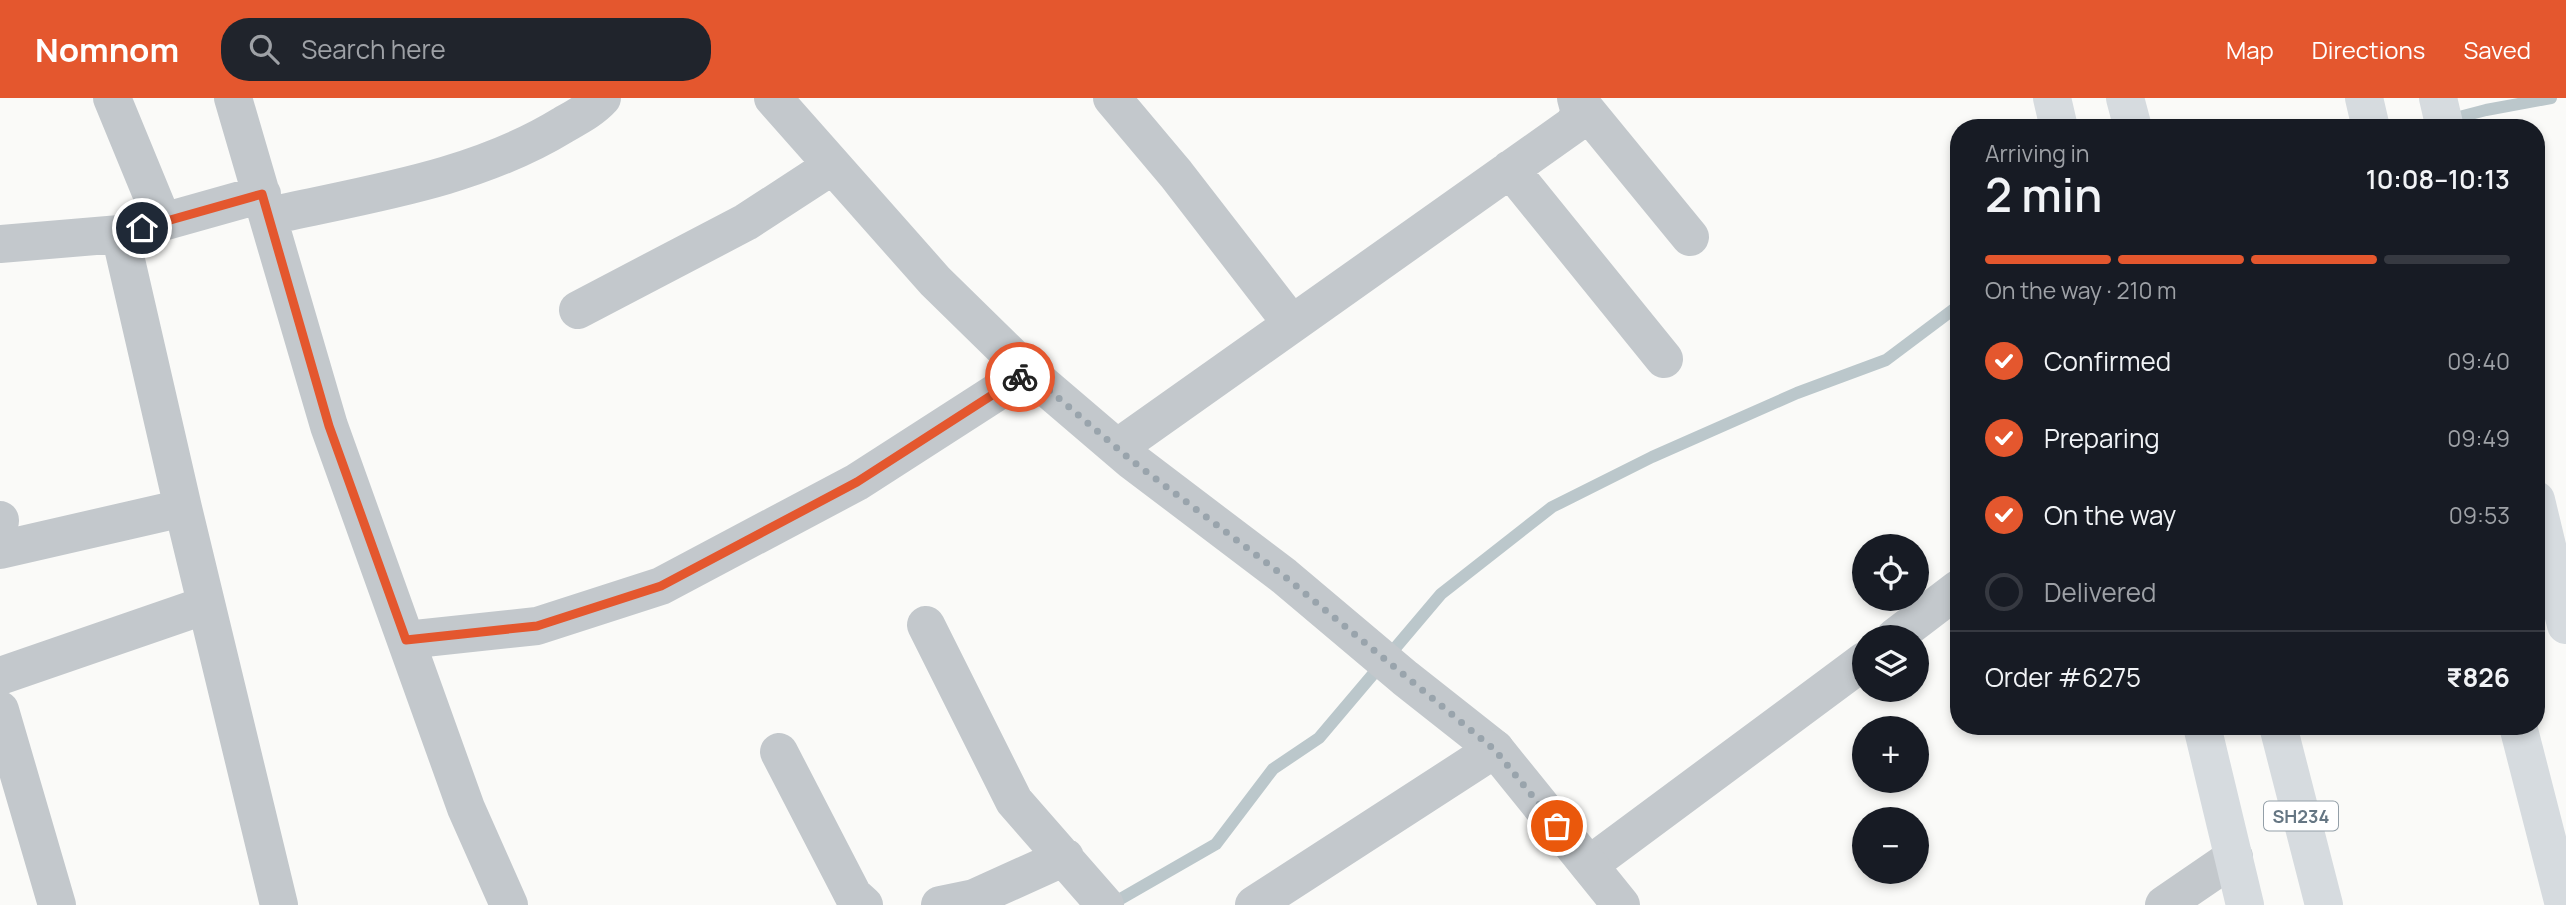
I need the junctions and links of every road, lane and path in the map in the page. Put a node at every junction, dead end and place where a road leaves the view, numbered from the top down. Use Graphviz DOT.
graph roads {
  1 [pos="112,98"];
  2 [pos="233,98"];
  3 [pos="602,98"];
  4 [pos="773,98"];
  5 [pos="1112,98"];
  6 [pos="1576,98"];
  7 [pos="2052,98"];
  8 [pos="2125,98"];
  9 [pos="2364,98"];
  10 [pos="2438,98"];
  11 [pos="2057,119"];
  12 [pos="2131,119"];
  13 [pos="2369,119"];
  14 [pos="2443,119"];
  15 [pos="832,166"];
  16 [pos="1510,169"];
  17 [pos="266,205"];
  18 [pos="163,222"];
  19 [pos="120,234"];
  20 [pos="1690,237"];
  21 [pos="0,244"];
  22 [pos="578,310"];
  23 [pos="1292,324"];
  24 [pos="1664,359"];
  25 [pos="1028,372"];
  26 [pos="1117,448"];
  27 [pos="183,508"];
  28 [pos="2545,538"];
  29 [pos="0,550"];
  30 [pos="1950,595"];
  31 [pos="206,605"];
  32 [pos="926,625"];
  33 [pos="1911,625"];
  34 [pos="2566,625"];
  35 [pos="406,640"];
  36 [pos="1852,670"];
  37 [pos="0,676"];
  38 [pos="0,710"];
  39 [pos="2204,735"];
  40 [pos="2280,735"];
  41 [pos="2520,735"];
  42 [pos="1495,750"];
  43 [pos="779,752"];
  44 [pos="2234,857"];
  45 [pos="1065,858"];
  46 [pos="1589,865"];
  47 [pos="1098,896"];
  48 [pos="57,905"];
  49 [pos="279,905"];
  50 [pos="509,905"];
  51 [pos="864,905"];
  52 [pos="940,905"];
  53 [pos="1254,905"];
  54 [pos="1622,905"];
  55 [pos="2164,905"];
  56 [pos="2245,905"];
  57 [pos="2324,905"];
  58 [pos="2564,905"];
  1 -- 18 [label="street"];
  2 -- 17 [label="street"];
  3 -- 17 [label="street"];
  4 -- 15 [label="street"];
  5 -- 23 [label="street"];
  6 -- 16 [label="street"];
  6 -- 20 [label="street"];
  7 -- 11 [label="main road"];
  8 -- 12 [label="main road"];
  9 -- 13 [label="main road"];
  10 -- 14 [label="main road"];
  15 -- 22 [label="street"];
  15 -- 25 [label="street"];
  16 -- 23 [label="street"];
  16 -- 24 [label="street"];
  17 -- 18 [label="street"];
  17 -- 35 [label="street"];
  18 -- 19 [label="street"];
  19 -- 21 [label="street"];
  19 -- 27 [label="street"];
  23 -- 26 [label="street"];
  25 -- 26 [label="street"];
  25 -- 35 [label="street"];
  26 -- 42 [label="street"];
  27 -- 29 [label="street"];
  27 -- 31 [label="street"];
  28 -- 34 [label="main road"];
  30 -- 33 [label="street"];
  31 -- 37 [label="street"];
  31 -- 49 [label="street"];
  32 -- 45 [label="street"];
  35 -- 50 [label="street"];
  36 -- 46 [label="street"];
  38 -- 48 [label="street"];
  39 -- 44 [label="main road"];
  40 -- 57 [label="main road, SH234"];
  41 -- 58 [label="main road"];
  42 -- 46 [label="street"];
  42 -- 53 [label="street"];
  43 -- 51 [label="street"];
  44 -- 55 [label="street"];
  44 -- 56 [label="main road"];
  45 -- 47 [label="street"];
  45 -- 52 [label="street"];
  46 -- 54 [label="street"];
}
